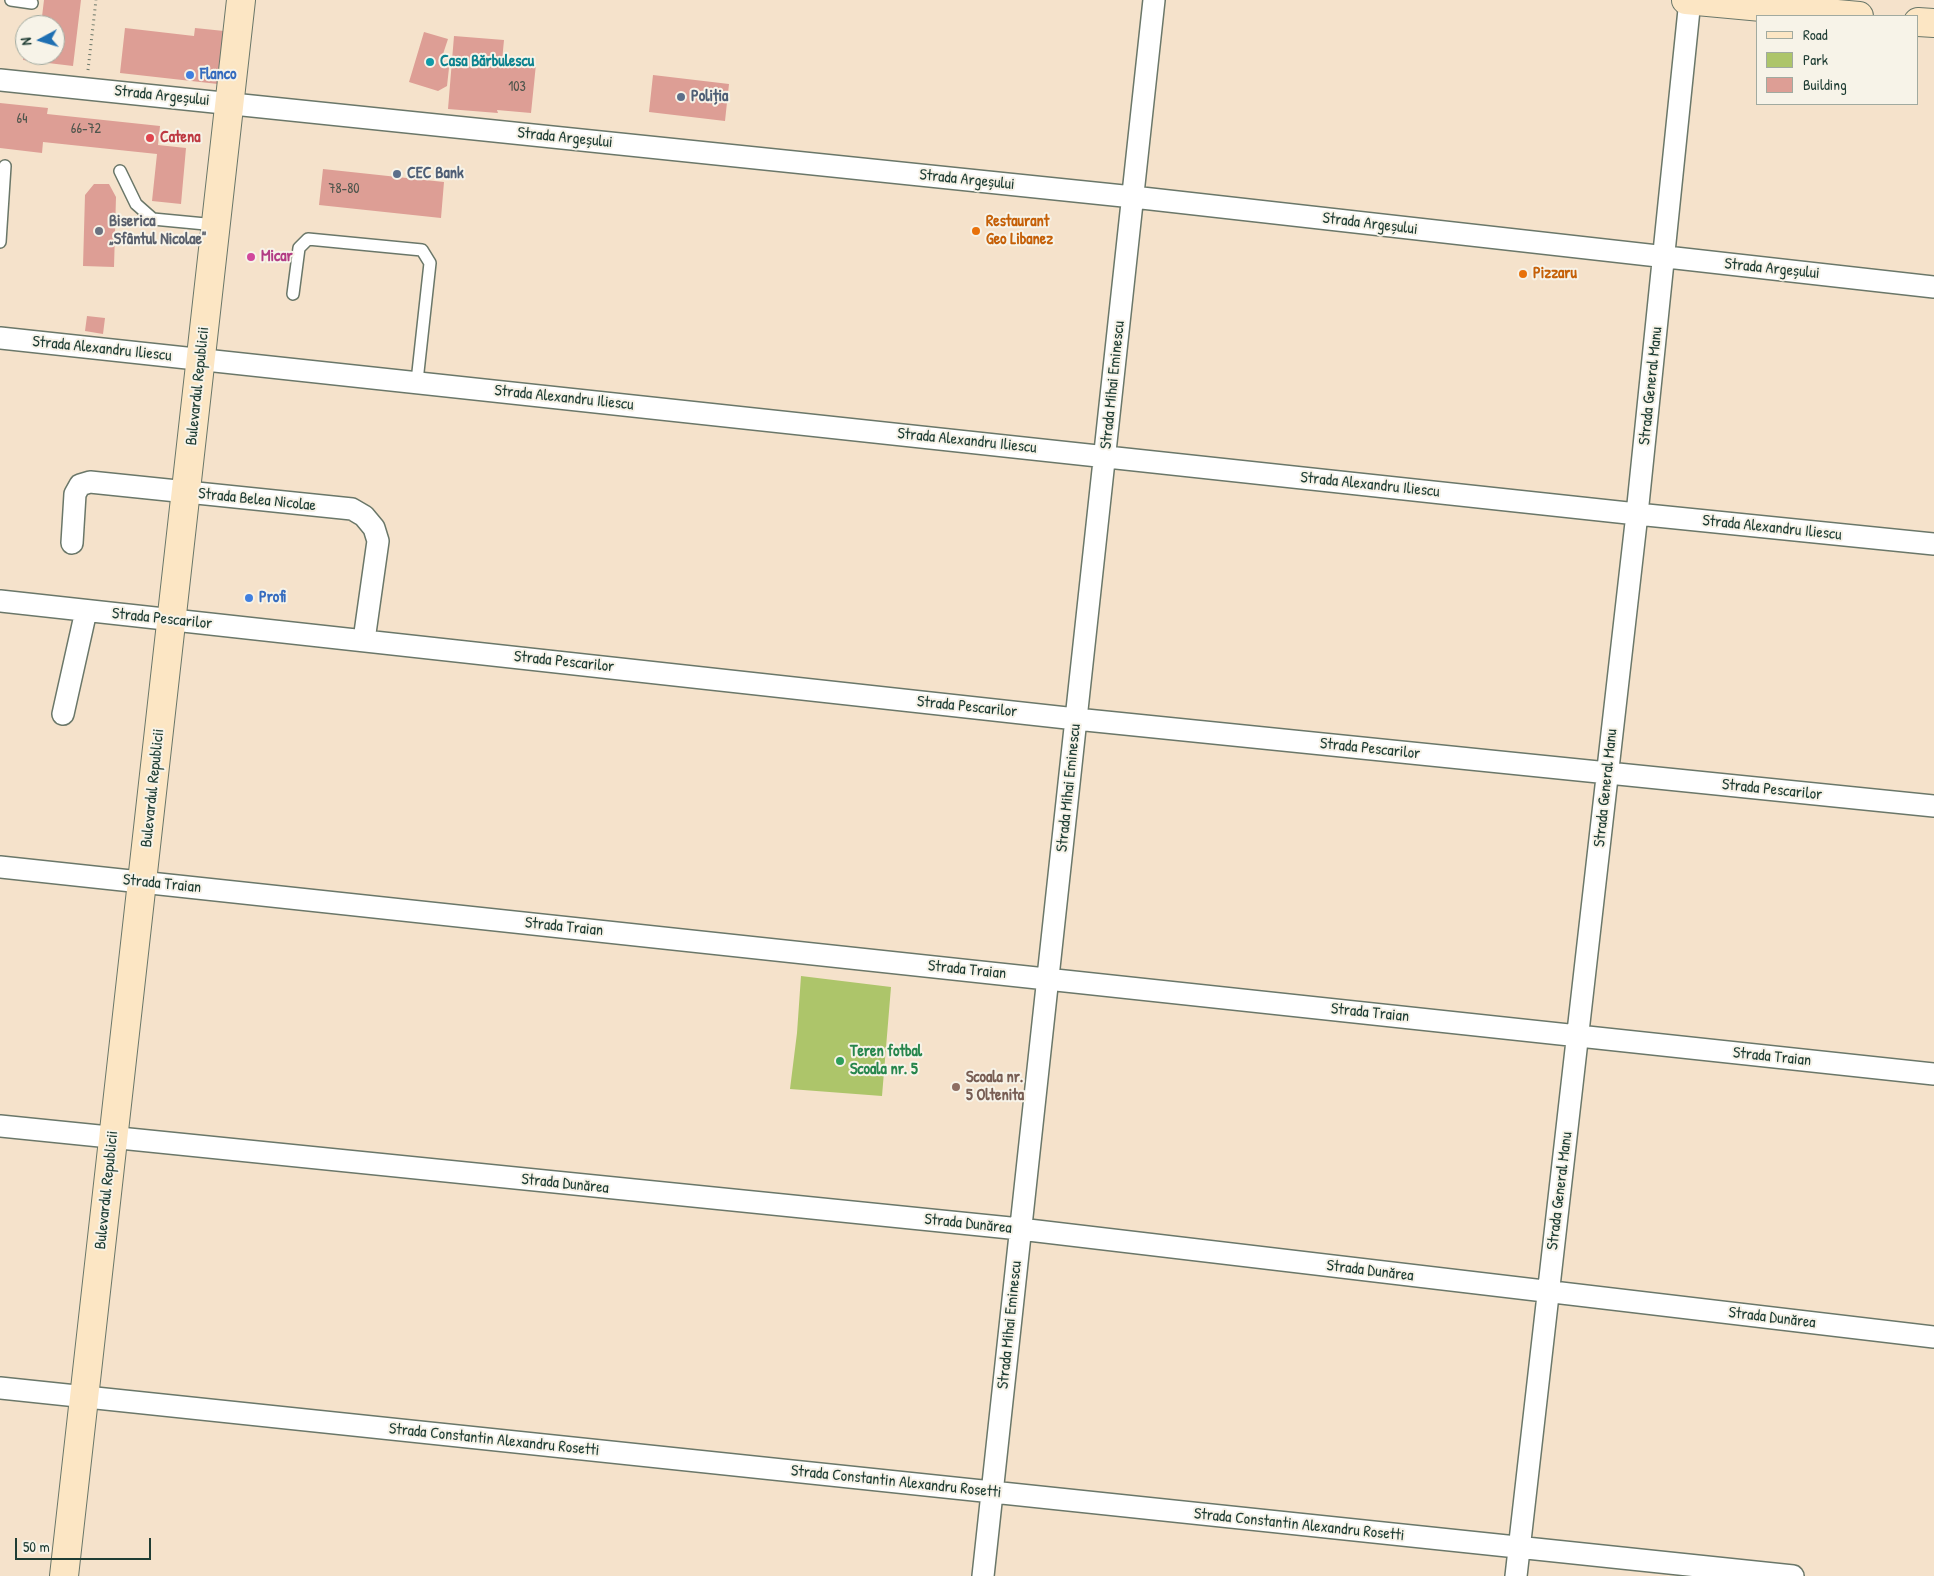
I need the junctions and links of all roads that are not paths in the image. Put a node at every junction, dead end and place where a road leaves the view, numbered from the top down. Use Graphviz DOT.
graph roads {
  1 [pos="11,0"];
  2 [pos="241,0"];
  3 [pos="1154,0"];
  4 [pos="1689,0"];
  5 [pos="32,3"];
  6 [pos="1848,15"];
  7 [pos="1919,22"];
  8 [pos="1934,23"];
  9 [pos="0,80"];
  10 [pos="230,104"];
  11 [pos="5,166"];
  12 [pos="120,172"];
  13 [pos="1133,197"];
  14 [pos="2,203"];
  15 [pos="216,225"];
  16 [pos="0,242"];
  17 [pos="1665,258"];
  18 [pos="1934,287"];
  19 [pos="293,294"];
  20 [pos="0,338"];
  21 [pos="201,360"];
  22 [pos="417,381"];
  23 [pos="1105,456"];
  24 [pos="186,493"];
  25 [pos="1637,514"];
  26 [pos="72,543"];
  27 [pos="1934,544"];
  28 [pos="0,601"];
  29 [pos="86,611"];
  30 [pos="172,620"];
  31 [pos="364,640"];
  32 [pos="63,714"];
  33 [pos="1076,719"];
  34 [pos="1608,772"];
  35 [pos="1934,806"];
  36 [pos="0,867"];
  37 [pos="142,881"];
  38 [pos="1048,978"];
  39 [pos="1578,1035"];
  40 [pos="1934,1074"];
  41 [pos="0,1126"];
  42 [pos="113,1138"];
  43 [pos="1020,1229"];
  44 [pos="1548,1292"];
  45 [pos="1934,1337"];
  46 [pos="0,1388"];
  47 [pos="84,1397"];
  48 [pos="992,1492"];
  49 [pos="1519,1548"];
  50 [pos="64,1576"];
  51 [pos="983,1576"];
  52 [pos="1516,1576"];
  53 [pos="1793,1576"];
  1 -- 5 [label="lane"];
  2 -- 10 [label="street, Bulevardul Republicii"];
  3 -- 13 [label="street, Strada Mihai Eminescu"];
  4 -- 6 [label="street"];
  4 -- 17 [label="street, Strada General Manu"];
  7 -- 8 [label="street"];
  9 -- 10 [label="street, Strada Argeșului"];
  10 -- 13 [label="street, Strada Argeșului"];
  10 -- 15 [label="street, Bulevardul Republicii"];
  11 -- 14 [label="lane"];
  12 -- 15 [label="lane"];
  13 -- 17 [label="street, Strada Argeșului"];
  13 -- 23 [label="street, Strada Mihai Eminescu"];
  14 -- 16 [label="lane"];
  15 -- 21 [label="street, Bulevardul Republicii"];
  17 -- 18 [label="street, Strada Argeșului"];
  17 -- 25 [label="street, Strada General Manu"];
  19 -- 22 [label="lane"];
  20 -- 21 [label="street, Strada Alexandru Iliescu"];
  21 -- 22 [label="street, Strada Alexandru Iliescu"];
  21 -- 24 [label="street, Bulevardul Republicii"];
  22 -- 23 [label="street, Strada Alexandru Iliescu"];
  23 -- 25 [label="street, Strada Alexandru Iliescu"];
  23 -- 33 [label="street, Strada Mihai Eminescu"];
  24 -- 26 [label="street, Strada Belea Nicolae"];
  24 -- 30 [label="street, Bulevardul Republicii"];
  24 -- 31 [label="street, Strada Belea Nicolae"];
  25 -- 27 [label="street, Strada Alexandru Iliescu"];
  25 -- 34 [label="street, Strada General Manu"];
  28 -- 29 [label="street, Strada Pescarilor"];
  29 -- 30 [label="street, Strada Pescarilor"];
  29 -- 32 [label="street"];
  30 -- 31 [label="street, Strada Pescarilor"];
  30 -- 37 [label="street, Bulevardul Republicii"];
  31 -- 33 [label="street, Strada Pescarilor"];
  33 -- 34 [label="street, Strada Pescarilor"];
  33 -- 38 [label="street, Strada Mihai Eminescu"];
  34 -- 35 [label="street, Strada Pescarilor"];
  34 -- 39 [label="street, Strada General Manu"];
  36 -- 37 [label="street, Strada Traian"];
  37 -- 38 [label="street, Strada Traian"];
  37 -- 42 [label="street, Bulevardul Republicii"];
  38 -- 39 [label="street, Strada Traian"];
  38 -- 43 [label="street, Strada Mihai Eminescu"];
  39 -- 40 [label="street, Strada Traian"];
  39 -- 44 [label="street, Strada General Manu"];
  41 -- 42 [label="street, Strada Dunărea"];
  42 -- 43 [label="street, Strada Dunărea"];
  42 -- 47 [label="street, Bulevardul Republicii"];
  43 -- 44 [label="street, Strada Dunărea"];
  43 -- 48 [label="street, Strada Mihai Eminescu"];
  44 -- 45 [label="street, Strada Dunărea"];
  44 -- 49 [label="street, Strada General Manu"];
  46 -- 47 [label="street, Strada Constantin Alexandru Rosetti"];
  47 -- 48 [label="street, Strada Constantin Alexandru Rosetti"];
  47 -- 50 [label="street, Bulevardul Republicii"];
  48 -- 49 [label="street, Strada Constantin Alexandru Rosetti"];
  48 -- 51 [label="street, Strada Mihai Eminescu"];
  49 -- 52 [label="street, Strada General Manu"];
  49 -- 53 [label="street, Strada Constantin Alexandru Rosetti"];
}
